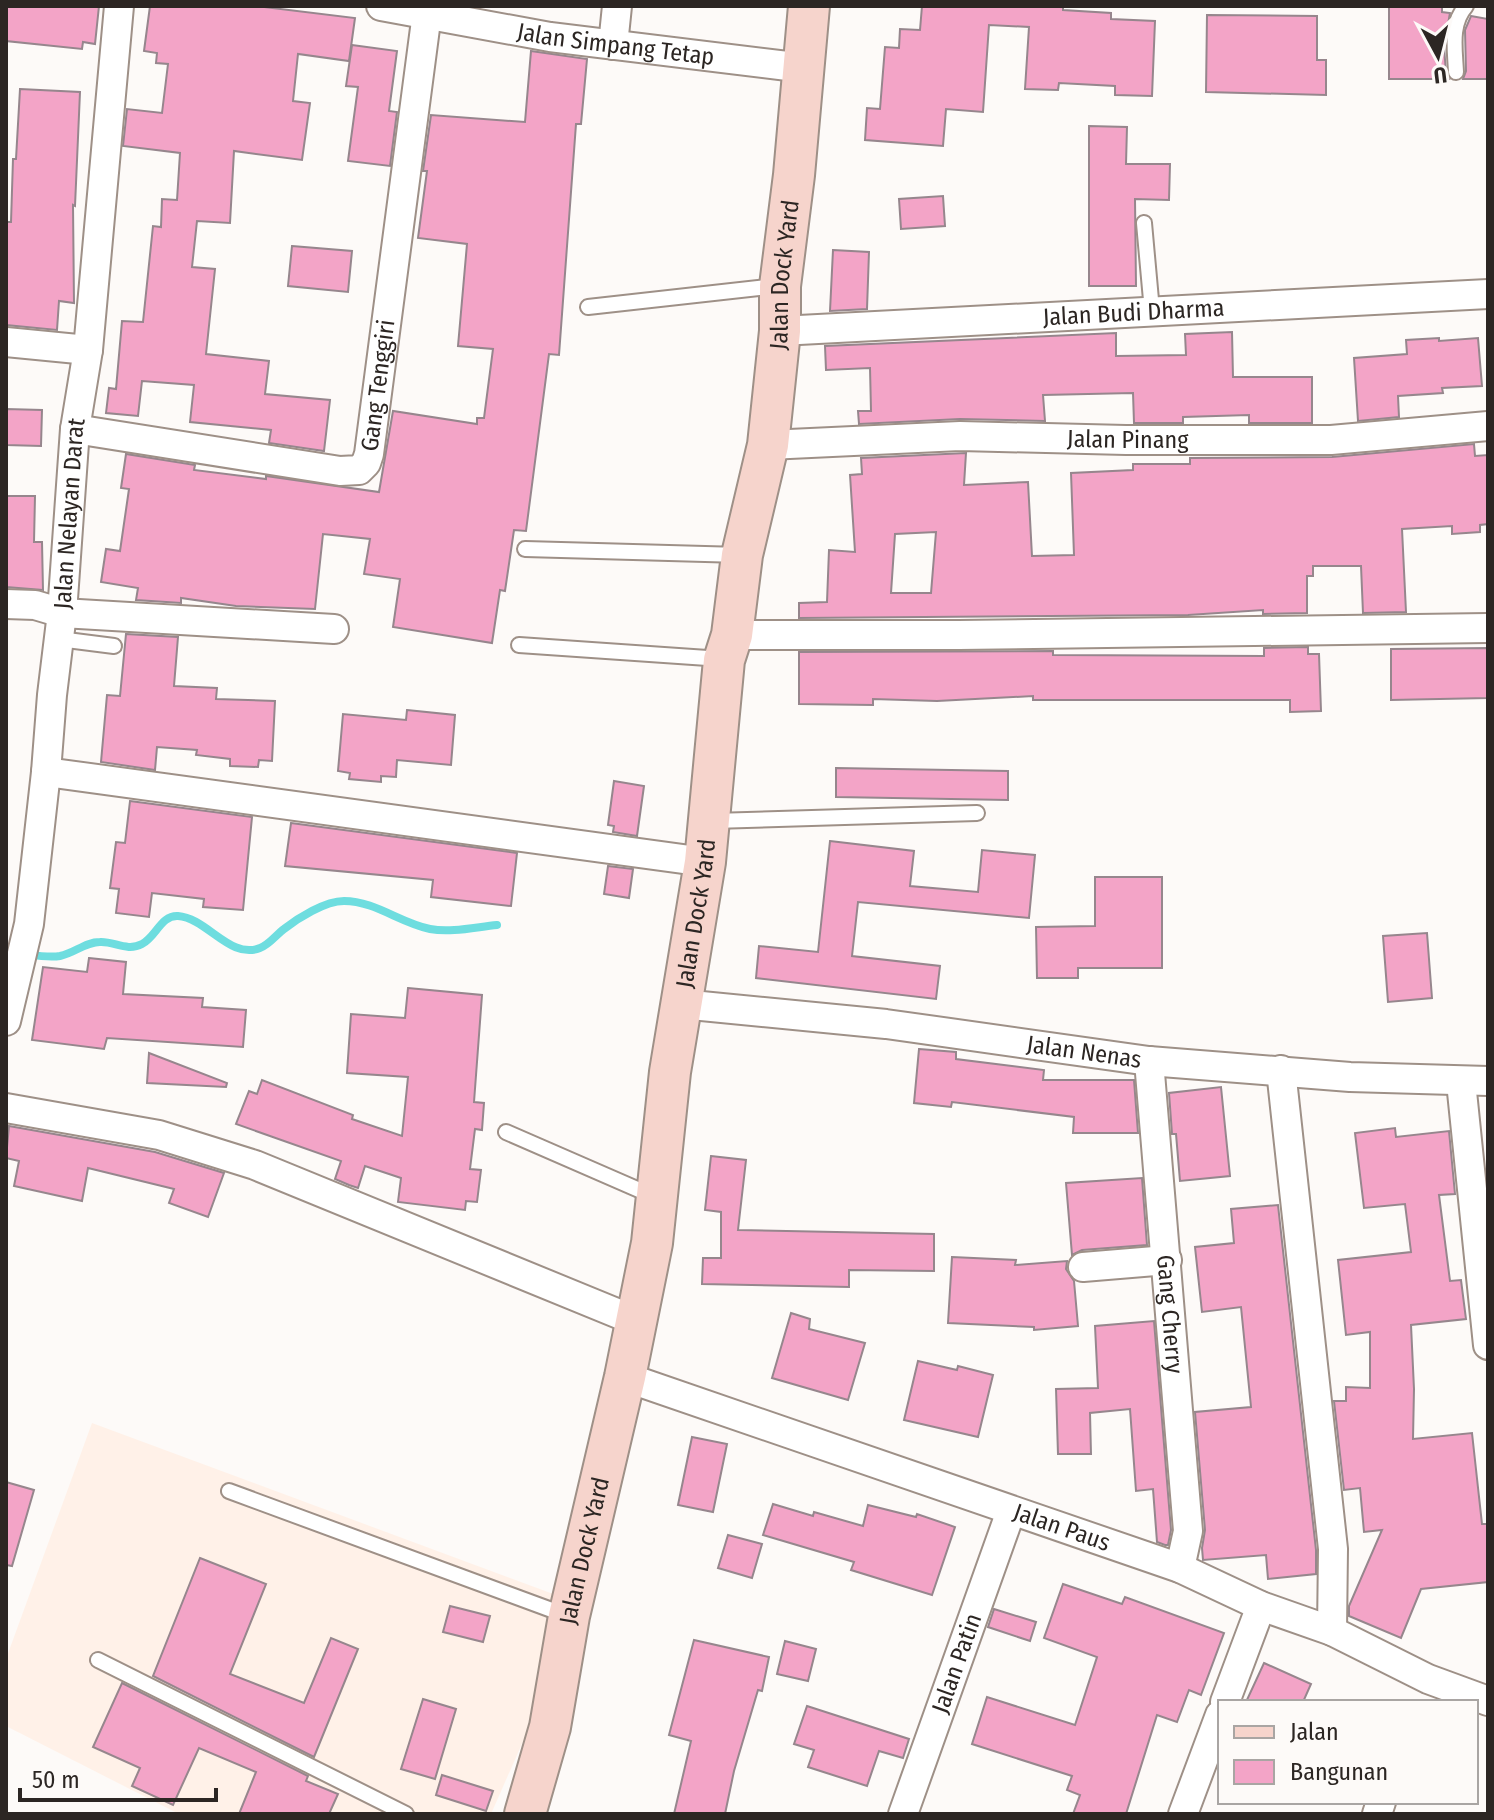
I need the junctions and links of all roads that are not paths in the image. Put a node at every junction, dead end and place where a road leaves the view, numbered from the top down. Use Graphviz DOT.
graph roads {
  1 [pos="119,6"];
  2 [pos="381,6"];
  3 [pos="617,6"];
  4 [pos="809,6"];
  5 [pos="1466,6"];
  6 [pos="427,13"];
  7 [pos="463,13"];
  8 [pos="613,45"];
  9 [pos="804,68"];
  10 [pos="1456,72"];
  11 [pos="1144,223"];
  12 [pos="780,286"];
  13 [pos="1488,294"];
  14 [pos="588,307"];
  15 [pos="1152,311"];
  16 [pos="780,331"];
  17 [pos="6,342"];
  18 [pos="88,350"];
  19 [pos="1488,426"];
  20 [pos="75,429"];
  21 [pos="768,445"];
  22 [pos="525,549"];
  23 [pos="742,555"];
  24 [pos="6,604"];
  25 [pos="60,626"];
  26 [pos="1488,628"];
  27 [pos="334,629"];
  28 [pos="519,645"];
  29 [pos="114,646"];
  30 [pos="728,647"];
  31 [pos="46,772"];
  32 [pos="977,813"];
  33 [pos="707,822"];
  34 [pos="705,862"];
  35 [pos="16,965"];
  36 [pos="681,1004"];
  37 [pos="6,1021"];
  38 [pos="1149,1061"];
  39 [pos="1281,1070"];
  40 [pos="1475,1081"];
  41 [pos="6,1108"];
  42 [pos="506,1132"];
  43 [pos="657,1198"];
  44 [pos="1167,1260"];
  45 [pos="1083,1267"];
  46 [pos="636,1321"];
  47 [pos="1488,1345"];
  48 [pos="625,1377"];
  49 [pos="229,1491"];
  50 [pos="1011,1511"];
  51 [pos="1180,1568"];
  52 [pos="1261,1606"];
  53 [pos="569,1616"];
  54 [pos="1332,1631"];
  55 [pos="98,1660"];
  56 [pos="1424,1691"];
  57 [pos="1226,1700"];
  58 [pos="1488,1701"];
  59 [pos="1218,1720"];
  60 [pos="406,1814"];
  61 [pos="525,1814"];
  62 [pos="903,1814"];
  63 [pos="1183,1814"];
  1 -- 18 [label="street, Jalan Nelayan Darat"];
  2 -- 6 [label="street, Jalan Simpang Tetap"];
  3 -- 8 [label="street"];
  4 -- 9 [label="street, Jalan Dock Yard"];
  5 -- 10 [label="lane"];
  6 -- 7 [label="street, Jalan Simpang Tetap"];
  6 -- 20 [label="street, Gang Tenggiri"];
  7 -- 8 [label="street, Jalan Simpang Tetap"];
  8 -- 9 [label="street, Jalan Simpang Tetap"];
  9 -- 12 [label="street, Jalan Dock Yard"];
  11 -- 15 [label="lane"];
  12 -- 14 [label="lane"];
  12 -- 16 [label="street, Jalan Dock Yard"];
  13 -- 15 [label="street, Jalan Budi Dharma"];
  15 -- 16 [label="street, Jalan Budi Dharma"];
  16 -- 21 [label="street, Jalan Dock Yard"];
  17 -- 18 [label="street"];
  18 -- 20 [label="street, Jalan Nelayan Darat"];
  19 -- 21 [label="street, Jalan Pinang"];
  20 -- 25 [label="street, Jalan Nelayan Darat"];
  21 -- 23 [label="street, Jalan Dock Yard"];
  22 -- 23 [label="lane"];
  23 -- 30 [label="street, Jalan Dock Yard"];
  24 -- 25 [label="street"];
  25 -- 27 [label="street"];
  25 -- 29 [label="lane"];
  25 -- 31 [label="street, Jalan Nelayan Darat"];
  26 -- 30 [label="street"];
  28 -- 30 [label="lane"];
  30 -- 33 [label="street, Jalan Dock Yard"];
  31 -- 34 [label="street"];
  31 -- 35 [label="street, Jalan Nelayan Darat"];
  32 -- 33 [label="lane"];
  33 -- 34 [label="street, Jalan Dock Yard"];
  34 -- 36 [label="street, Jalan Dock Yard"];
  35 -- 37 [label="street, Jalan Nelayan Darat"];
  36 -- 38 [label="street, Jalan Nenas"];
  36 -- 43 [label="street, Jalan Dock Yard"];
  38 -- 39 [label="street, Jalan Nenas"];
  38 -- 44 [label="street, Gang Cherry"];
  39 -- 40 [label="street, Jalan Nenas"];
  39 -- 54 [label="street"];
  40 -- 47 [label="street"];
  41 -- 46 [label="street"];
  42 -- 43 [label="lane"];
  43 -- 46 [label="street, Jalan Dock Yard"];
  44 -- 45 [label="street"];
  44 -- 51 [label="street, Gang Cherry"];
  46 -- 48 [label="street, Jalan Dock Yard"];
  48 -- 50 [label="street, Jalan Paus"];
  48 -- 53 [label="street, Jalan Dock Yard"];
  49 -- 53 [label="lane"];
  50 -- 51 [label="street, Jalan Paus"];
  50 -- 62 [label="street, Jalan Patin"];
  51 -- 52 [label="street, Jalan Paus"];
  52 -- 54 [label="street, Jalan Paus"];
  52 -- 57 [label="street"];
  53 -- 61 [label="street, Jalan Dock Yard"];
  54 -- 56 [label="street, Jalan Paus"];
  55 -- 60 [label="lane"];
  56 -- 58 [label="street, Jalan Paus"];
  59 -- 63 [label="street"];
}
